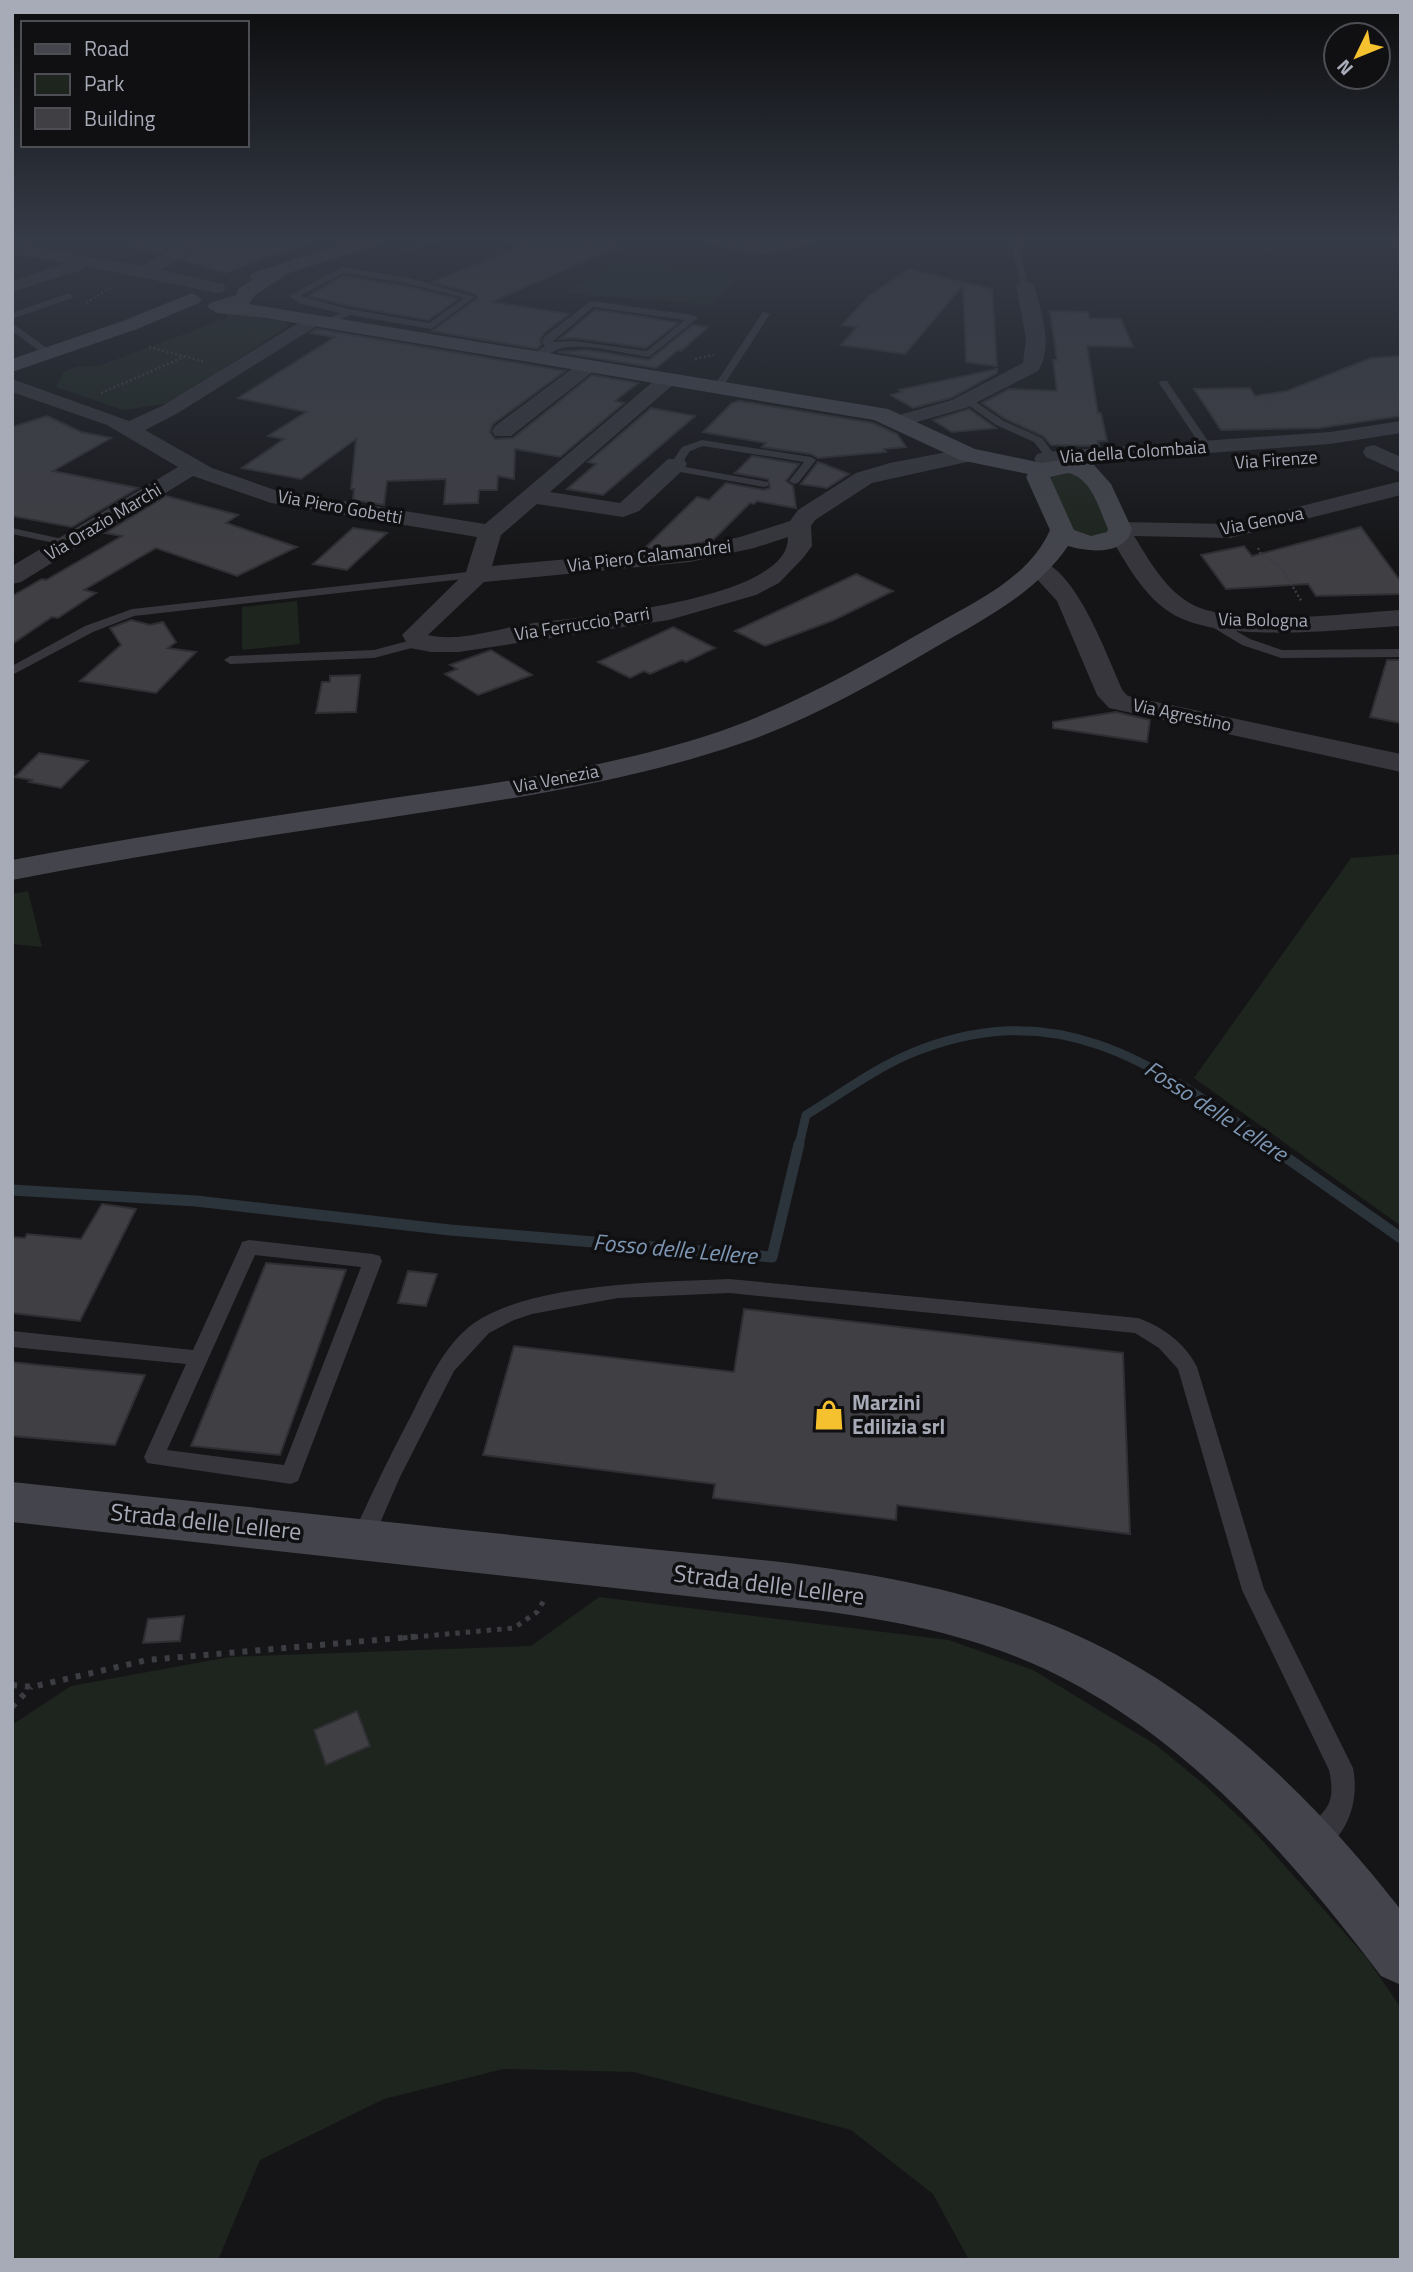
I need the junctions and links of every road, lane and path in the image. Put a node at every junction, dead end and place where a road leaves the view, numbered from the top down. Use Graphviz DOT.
graph roads {
  1 [pos="37,345"];
  2 [pos="71,345"];
  3 [pos="278,345"];
  4 [pos="493,345"];
  5 [pos="546,345"];
  6 [pos="587,345"];
  7 [pos="587,345"];
  8 [pos="660,345"];
  9 [pos="746,345"];
  10 [pos="1034,345"];
  11 [pos="149,347"];
  12 [pos="543,352"];
  13 [pos="48,353"];
  14 [pos="184,357"];
  15 [pos="12,366"];
  16 [pos="588,366"];
  17 [pos="235,369"];
  18 [pos="668,379"];
  19 [pos="1164,383"];
  20 [pos="12,385"];
  21 [pos="719,386"];
  22 [pos="101,393"];
  23 [pos="967,400"];
  24 [pos="899,421"];
  25 [pos="1401,426"];
  26 [pos="130,429"];
  27 [pos="503,431"];
  28 [pos="1207,447"];
  29 [pos="1401,448"];
  30 [pos="1374,452"];
  31 [pos="968,455"];
  32 [pos="1049,465"];
  33 [pos="675,466"];
  34 [pos="1401,466"];
  35 [pos="194,467"];
  36 [pos="1087,473"];
  37 [pos="794,481"];
  38 [pos="764,484"];
  39 [pos="1401,488"];
  40 [pos="532,496"];
  41 [pos="799,526"];
  42 [pos="1062,530"];
  43 [pos="1235,530"];
  44 [pos="12,531"];
  45 [pos="1120,531"];
  46 [pos="490,532"];
  47 [pos="68,543"];
  48 [pos="1092,543"];
  49 [pos="1045,560"];
  50 [pos="1144,570"];
  51 [pos="477,575"];
  52 [pos="12,577"];
  53 [pos="1401,618"];
  54 [pos="1208,620"];
  55 [pos="1314,621"];
  56 [pos="419,642"];
  57 [pos="1401,653"];
  58 [pos="230,660"];
  59 [pos="12,671"];
  60 [pos="1401,763"];
  61 [pos="12,870"];
  62 [pos="12,1339"];
  63 [pos="199,1358"];
  64 [pos="12,1502"];
  65 [pos="362,1539"];
  66 [pos="548,1560"];
  67 [pos="12,1685"];
  68 [pos="32,1687"];
  69 [pos="12,1707"];
  70 [pos="1312,1844"];
  71 [pos="1401,1956"];
  1 -- 13 [label="lane"];
  2 -- 13 [label="street"];
  3 -- 17 [label="street"];
  4 -- 12 [label="street, Via Firenze"];
  5 -- 12 [label="lane"];
  6 -- 12 [label="lane"];
  7 -- 8 [label="lane"];
  9 -- 21 [label="lane"];
  10 -- 23 [label="street"];
  11 -- 14 [label="path"];
  12 -- 16 [label="street, Via Firenze"];
  13 -- 15 [label="street"];
  14 -- 17 [label="path"];
  14 -- 22 [label="path"];
  16 -- 18 [label="street, Via Firenze"];
  16 -- 27 [label="street"];
  17 -- 26 [label="street"];
  18 -- 21 [label="street, Via Firenze"];
  18 -- 40 [label="street"];
  19 -- 28 [label="lane"];
  20 -- 26 [label="street, Via Piero Gobetti"];
  21 -- 24 [label="street, Via Firenze"];
  23 -- 24 [label="street"];
  23 -- 32 [label="lane"];
  24 -- 31 [label="street, Via Firenze"];
  25 -- 28 [label="street, Via della Colombaia"];
  26 -- 35 [label="street, Via Piero Gobetti"];
  28 -- 32 [label="street, Via della Colombaia"];
  29 -- 30 [label="street, Via Firenze"];
  30 -- 34 [label="street"];
  30 -- 36 [label="street, Via Firenze"];
  31 -- 32 [label="street, Via Firenze"];
  31 -- 41 [label="street, Via Piero Calamandrei"];
  32 -- 36 [label="street, Via Firenze"];
  32 -- 42 [label="street"];
  33 -- 37 [label="lane"];
  33 -- 38 [label="lane"];
  33 -- 40 [label="street"];
  35 -- 46 [label="street, Via Piero Gobetti"];
  35 -- 47 [label="street, Via Orazio Marchi"];
  36 -- 45 [label="street, Via Bologna"];
  39 -- 43 [label="street, Via Genova"];
  40 -- 46 [label="street"];
  41 -- 51 [label="street, Via Piero Calamandrei"];
  41 -- 56 [label="street, Via Ferruccio Parri"];
  42 -- 48 [label="street"];
  42 -- 49 [label="street"];
  43 -- 45 [label="street, Via Genova"];
  43 -- 55 [label="path"];
  44 -- 47 [label="lane"];
  45 -- 48 [label="street, Via Venezia"];
  45 -- 50 [label="street, Via Bologna"];
  46 -- 51 [label="street"];
  47 -- 52 [label="street, Via Orazio Marchi"];
  48 -- 49 [label="street, Via Venezia"];
  48 -- 50 [label="street, Via Bologna"];
  49 -- 60 [label="street, Via Agrestino"];
  49 -- 61 [label="street, Via Venezia"];
  50 -- 54 [label="street, Via Bologna"];
  51 -- 56 [label="street"];
  51 -- 59 [label="lane"];
  53 -- 55 [label="street, Via Bologna"];
  54 -- 55 [label="street, Via Bologna"];
  54 -- 57 [label="lane"];
  56 -- 58 [label="lane"];
  62 -- 63 [label="lane"];
  63 -- 63 [label="lane"];
  64 -- 65 [label="street, Strada delle Lellere"];
  65 -- 66 [label="street, Strada delle Lellere"];
  65 -- 70 [label="lane"];
  66 -- 68 [label="path"];
  66 -- 70 [label="street, Strada delle Lellere"];
  67 -- 68 [label="path"];
  68 -- 69 [label="path"];
  70 -- 71 [label="street, Strada delle Lellere"];
}
